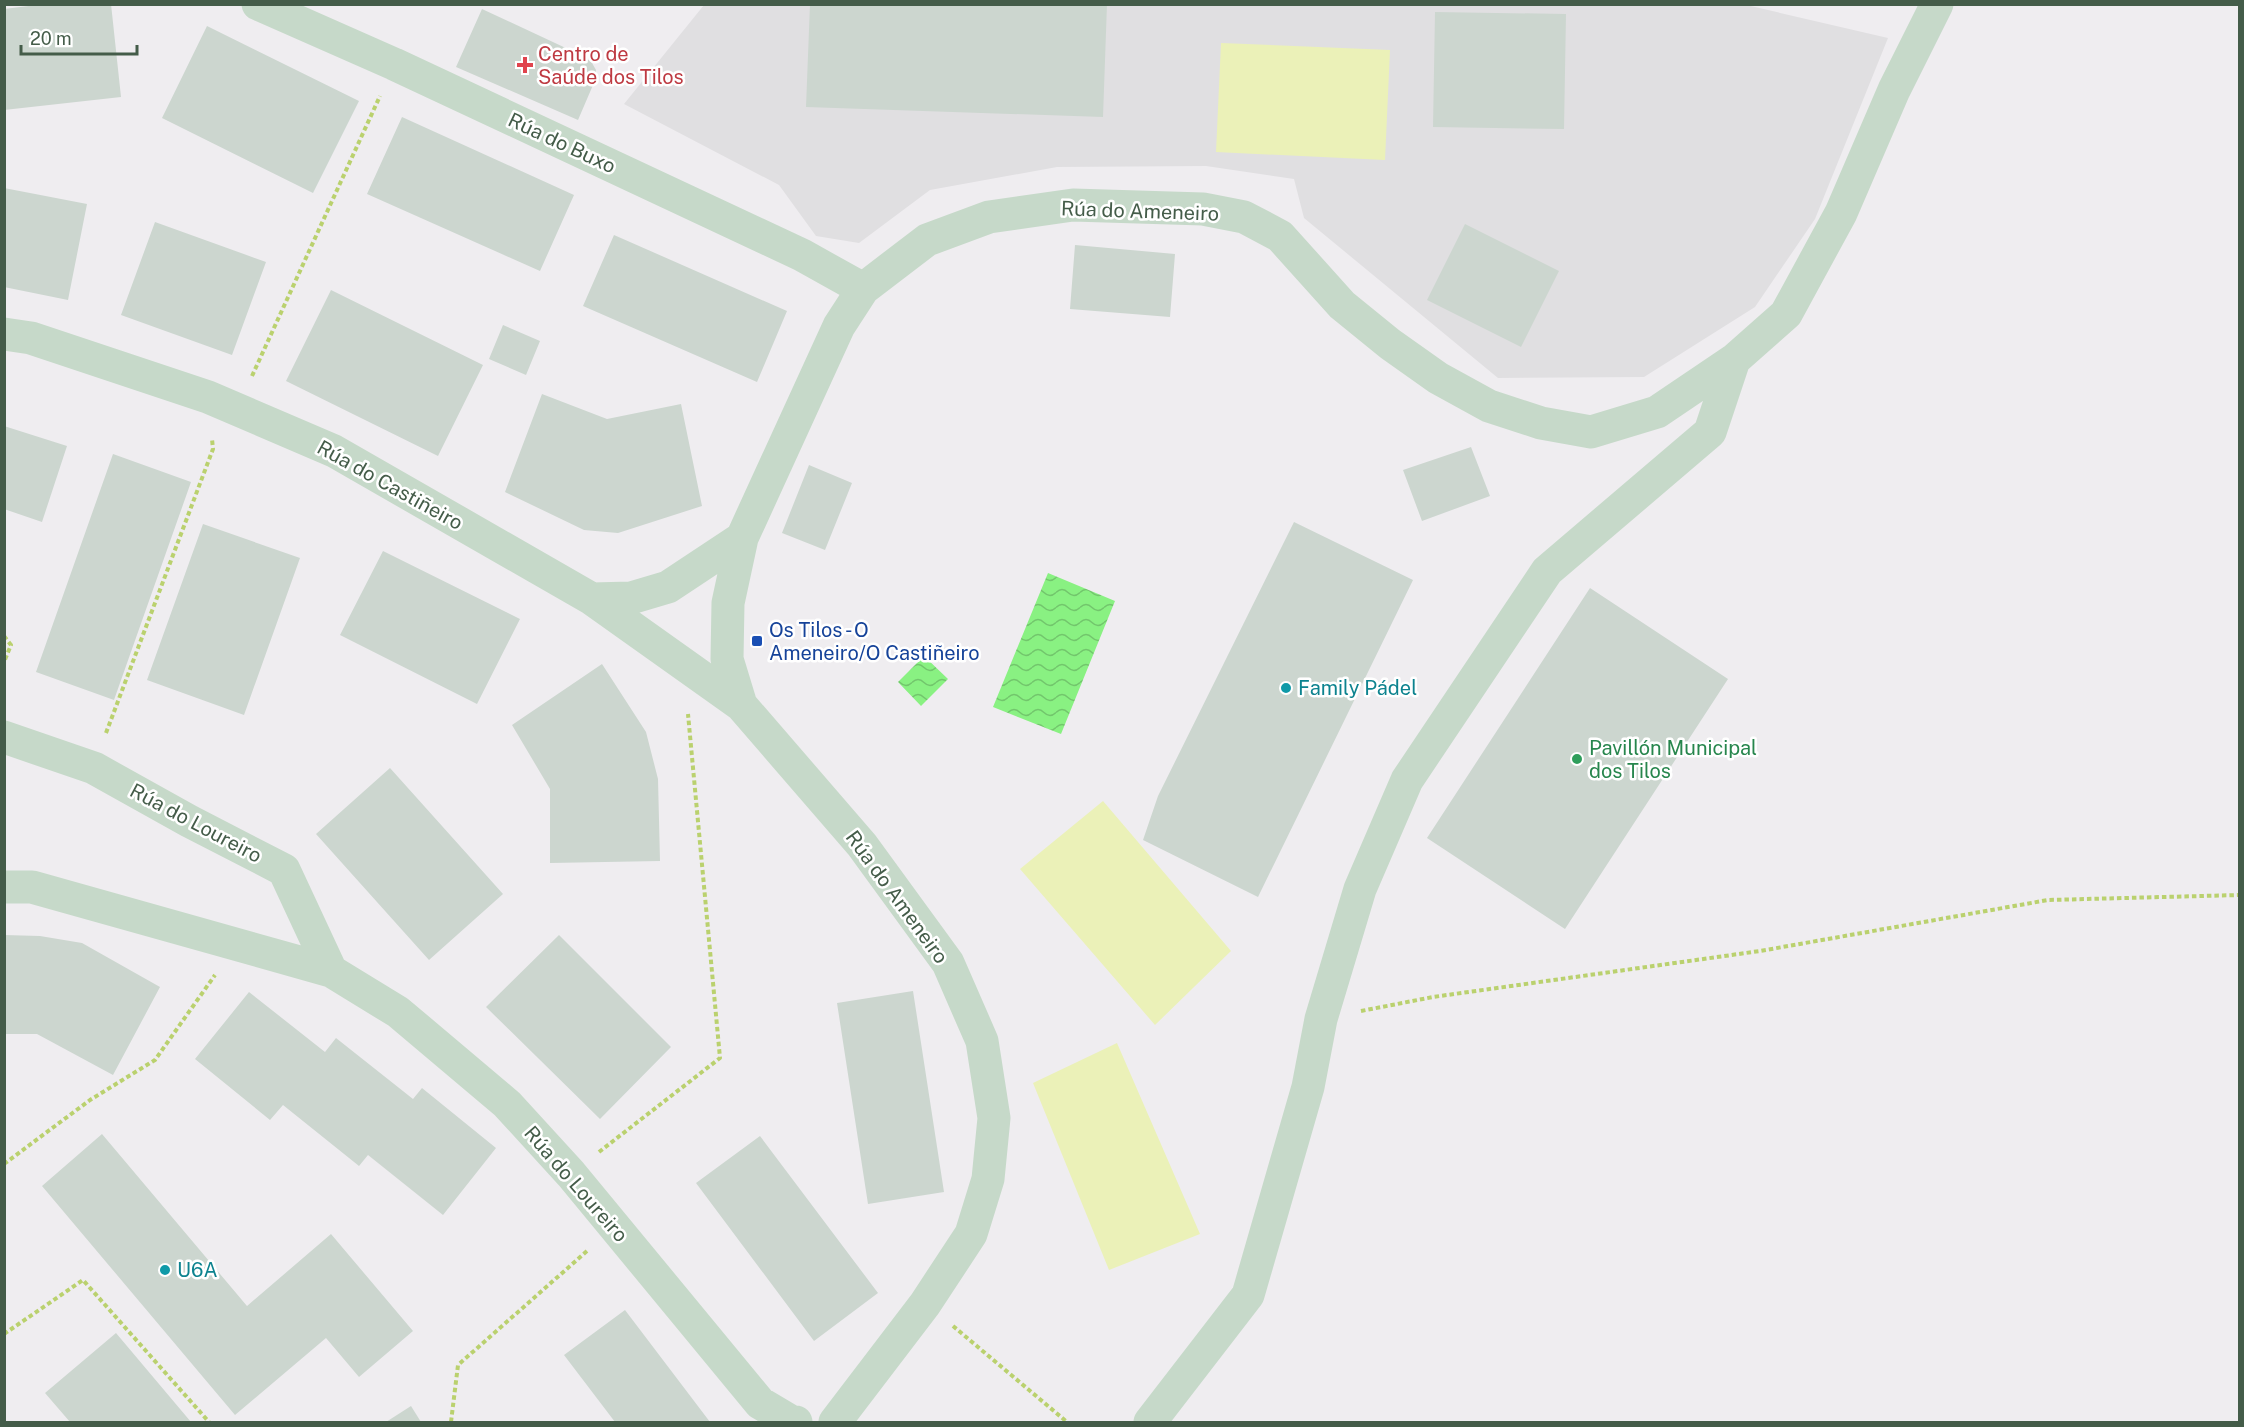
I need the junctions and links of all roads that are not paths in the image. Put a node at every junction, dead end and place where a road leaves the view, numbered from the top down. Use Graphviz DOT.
graph roads {
  1 [pos="258,4"];
  2 [pos="1936,4"];
  3 [pos="863,289"];
  4 [pos="4,334"];
  5 [pos="1734,360"];
  6 [pos="742,538"];
  7 [pos="591,599"];
  8 [pos="741,705"];
  9 [pos="4,737"];
  10 [pos="4,887"];
  11 [pos="331,971"];
  12 [pos="796,1422"];
  13 [pos="835,1422"];
  14 [pos="1150,1422"];
  1 -- 3 [label="street, Rúa do Buxo"];
  2 -- 5 [label="street, Rúa do Ameneiro"];
  3 -- 5 [label="street, Rúa do Ameneiro"];
  3 -- 6 [label="street, Rúa do Ameneiro"];
  4 -- 7 [label="street, Rúa do Castiñeiro"];
  5 -- 14 [label="street"];
  6 -- 7 [label="street"];
  6 -- 8 [label="street, Rúa do Ameneiro"];
  7 -- 8 [label="street, Rúa do Castiñeiro"];
  8 -- 13 [label="street, Rúa do Ameneiro"];
  9 -- 11 [label="street, Rúa do Loureiro"];
  10 -- 11 [label="street, Rúa do Loureiro"];
  11 -- 12 [label="street, Rúa do Loureiro"];
}
